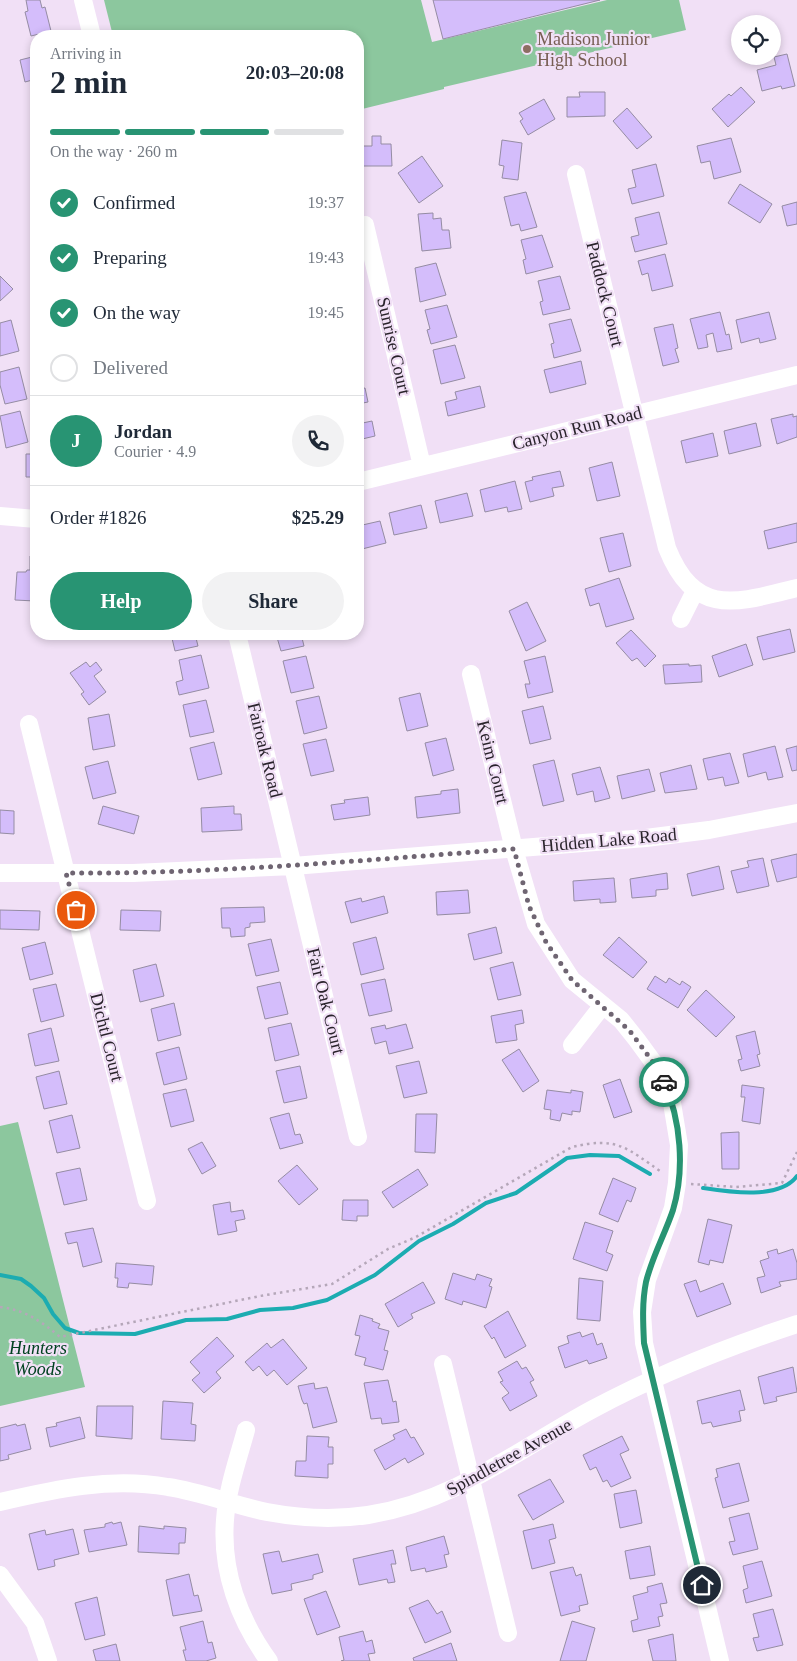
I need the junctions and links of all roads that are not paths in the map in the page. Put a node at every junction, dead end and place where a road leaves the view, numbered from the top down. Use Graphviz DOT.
graph roads {
  1 [pos="83,0"];
  2 [pos="90,30"];
  3 [pos="576,174"];
  4 [pos="365,225"];
  5 [pos="797,375"];
  6 [pos="635,414"];
  7 [pos="422,466"];
  8 [pos="364,480"];
  9 [pos="0,516"];
  10 [pos="30,518"];
  11 [pos="797,588"];
  12 [pos="695,591"];
  13 [pos="681,619"];
  14 [pos="238,640"];
  15 [pos="471,674"];
  16 [pos="29,724"];
  17 [pos="797,813"];
  18 [pos="514,849"];
  19 [pos="294,866"];
  20 [pos="0,873"];
  21 [pos="66,873"];
  22 [pos="603,1005"];
  23 [pos="572,1045"];
  24 [pos="358,1136"];
  25 [pos="147,1201"];
  26 [pos="797,1324"];
  27 [pos="443,1364"];
  28 [pos="652,1379"];
  29 [pos="246,1430"];
  30 [pos="471,1482"];
  31 [pos="228,1501"];
  32 [pos="0,1502"];
  33 [pos="0,1575"];
  34 [pos="508,1633"];
  35 [pos="48,1661"];
  36 [pos="269,1661"];
  37 [pos="720,1661"];
  1 -- 2 [label="street"];
  3 -- 6 [label="street, Paddock Court"];
  4 -- 7 [label="street, Sunrise Court"];
  5 -- 6 [label="street, Canyon Run Road"];
  6 -- 7 [label="street, Canyon Run Road"];
  6 -- 12 [label="street, Paddock Court"];
  7 -- 8 [label="street, Canyon Run Road"];
  9 -- 10 [label="street"];
  11 -- 12 [label="street"];
  12 -- 13 [label="street"];
  14 -- 19 [label="street, Fairoak Road"];
  15 -- 18 [label="street, Keim Court"];
  16 -- 21 [label="street, Dichtl Court"];
  17 -- 18 [label="street, Hidden Lake Road"];
  18 -- 19 [label="street, Hidden Lake Road"];
  18 -- 22 [label="street, Keim Court"];
  19 -- 21 [label="street, Hidden Lake Road"];
  19 -- 24 [label="street, Fair Oak Court"];
  20 -- 21 [label="street, Hidden Lake Road"];
  21 -- 25 [label="street, Dichtl Court"];
  22 -- 23 [label="street"];
  22 -- 28 [label="street, Keim Court"];
  26 -- 28 [label="street, Spindletree Avenue"];
  27 -- 30 [label="street"];
  28 -- 30 [label="street, Spindletree Avenue"];
  28 -- 37 [label="street, Keim Court"];
  29 -- 31 [label="street"];
  30 -- 31 [label="street, Spindletree Avenue"];
  30 -- 34 [label="street"];
  31 -- 32 [label="street, Spindletree Avenue"];
  31 -- 36 [label="street"];
  33 -- 35 [label="street"];
}
